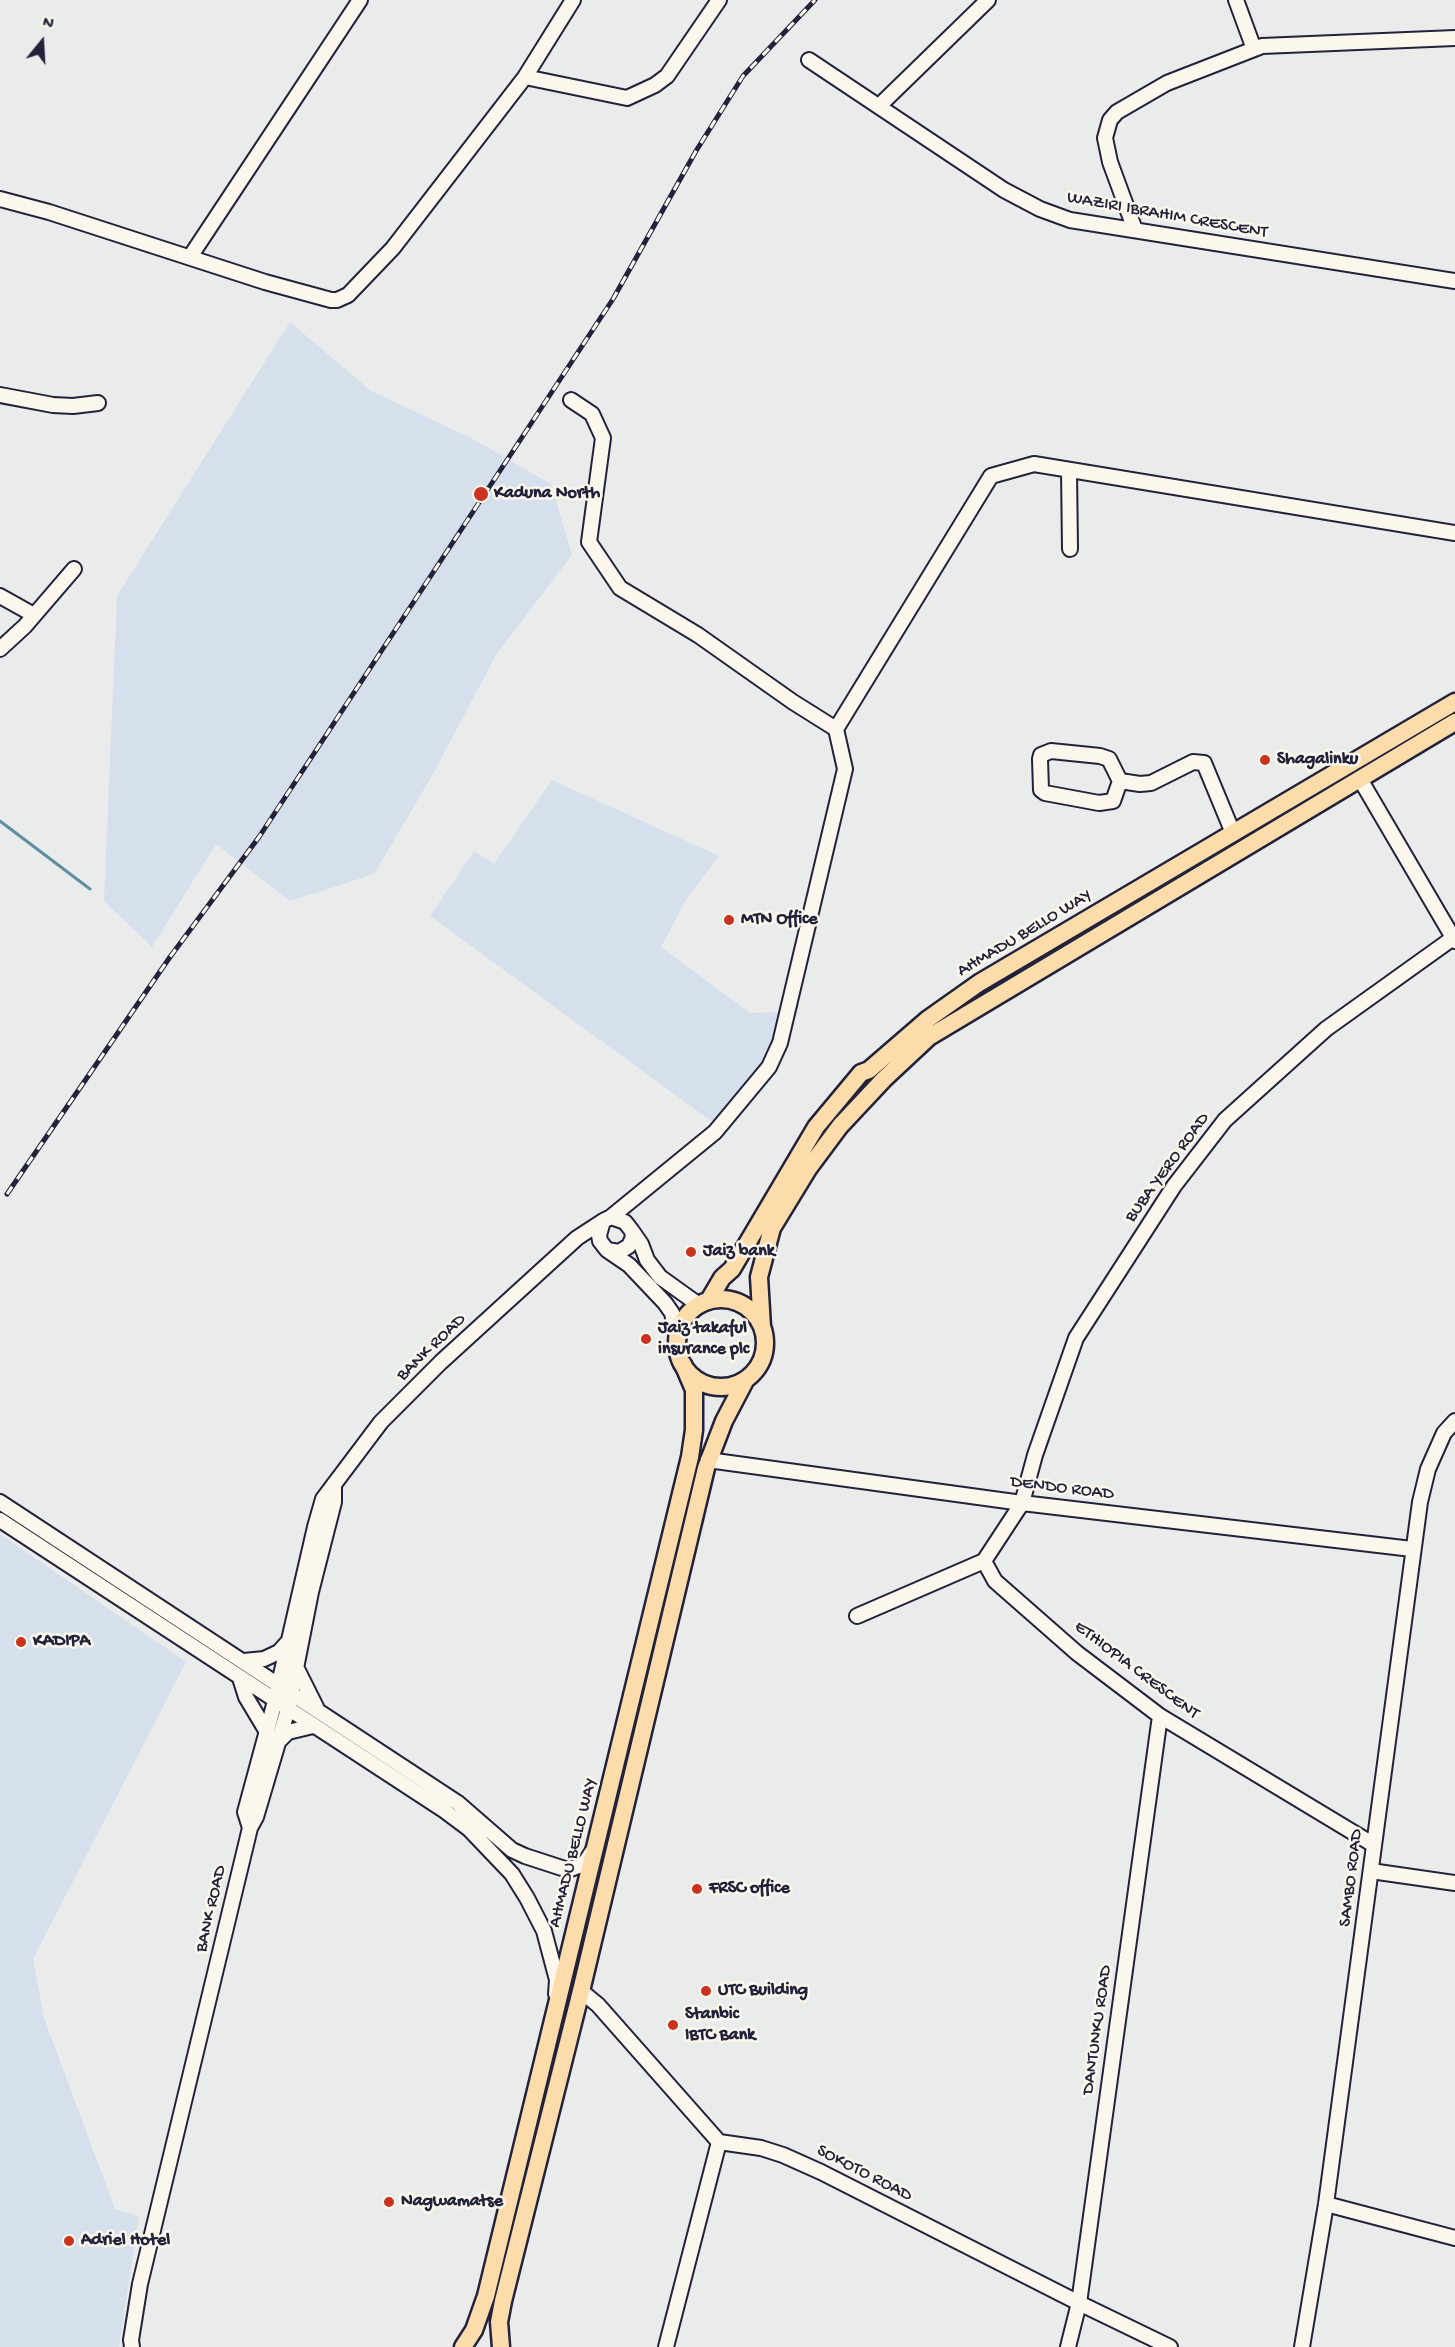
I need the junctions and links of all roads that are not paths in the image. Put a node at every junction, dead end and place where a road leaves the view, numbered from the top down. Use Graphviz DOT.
graph roads {
  1 [pos="360,0"];
  2 [pos="573,0"];
  3 [pos="719,0"];
  4 [pos="988,0"];
  5 [pos="1236,0"];
  6 [pos="1243,0"];
  7 [pos="1455,38"];
  8 [pos="1258,47"];
  9 [pos="809,60"];
  10 [pos="525,77"];
  11 [pos="879,106"];
  12 [pos="0,199"];
  13 [pos="1135,230"];
  14 [pos="190,257"];
  15 [pos="1455,281"];
  16 [pos="0,395"];
  17 [pos="571,400"];
  18 [pos="98,403"];
  19 [pos="1070,471"];
  20 [pos="1455,533"];
  21 [pos="1070,549"];
  22 [pos="74,569"];
  23 [pos="0,596"];
  24 [pos="34,615"];
  25 [pos="0,649"];
  26 [pos="1455,702"];
  27 [pos="1455,722"];
  28 [pos="836,729"];
  29 [pos="1360,779"];
  30 [pos="1120,781"];
  31 [pos="1233,833"];
  32 [pos="1454,940"];
  33 [pos="640,1194"];
  34 [pos="607,1219"];
  35 [pos="631,1228"];
  36 [pos="566,1248"];
  37 [pos="605,1248"];
  38 [pos="704,1303"];
  39 [pos="762,1327"];
  40 [pos="678,1336"];
  41 [pos="683,1364"];
  42 [pos="746,1379"];
  43 [pos="1455,1421"];
  44 [pos="708,1460"];
  45 [pos="334,1484"];
  46 [pos="0,1502"];
  47 [pos="1022,1503"];
  48 [pos="0,1520"];
  49 [pos="1412,1549"];
  50 [pos="984,1561"];
  51 [pos="857,1616"];
  52 [pos="288,1643"];
  53 [pos="244,1661"];
  54 [pos="296,1667"];
  55 [pos="240,1678"];
  56 [pos="285,1688"];
  57 [pos="275,1701"];
  58 [pos="288,1709"];
  59 [pos="317,1709"];
  60 [pos="1160,1716"];
  61 [pos="313,1726"];
  62 [pos="267,1732"];
  63 [pos="279,1741"];
  64 [pos="250,1828"];
  65 [pos="597,1841"];
  66 [pos="1374,1845"];
  67 [pos="1371,1871"];
  68 [pos="1455,1883"];
  69 [pos="581,1991"];
  70 [pos="556,2012"];
  71 [pos="719,2142"];
  72 [pos="1326,2204"];
  73 [pos="1455,2238"];
  74 [pos="1079,2304"];
  75 [pos="132,2347"];
  76 [pos="463,2347"];
  77 [pos="501,2347"];
  78 [pos="666,2347"];
  79 [pos="1068,2347"];
  80 [pos="1170,2347"];
  81 [pos="1302,2347"];
  1 -- 14 [label="street"];
  2 -- 10 [label="street"];
  3 -- 10 [label="street"];
  4 -- 11 [label="street"];
  5 -- 8 [label="street"];
  6 -- 8 [label="street"];
  7 -- 8 [label="street"];
  8 -- 13 [label="street"];
  9 -- 11 [label="street, WAZIRI IBRAHIM CRESCENT"];
  10 -- 14 [label="street"];
  11 -- 13 [label="street, WAZIRI IBRAHIM CRESCENT"];
  12 -- 14 [label="street"];
  13 -- 15 [label="street, WAZIRI IBRAHIM CRESCENT"];
  16 -- 18 [label="street"];
  17 -- 28 [label="street"];
  19 -- 20 [label="street"];
  19 -- 21 [label="street"];
  19 -- 28 [label="street"];
  22 -- 24 [label="street"];
  23 -- 24 [label="street"];
  24 -- 25 [label="street"];
  26 -- 31 [label="main road, AHMADU BELLO WAY"];
  27 -- 29 [label="main road"];
  28 -- 33 [label="street, BANK ROAD"];
  29 -- 32 [label="street"];
  29 -- 39 [label="main road"];
  30 -- 30 [label="street"];
  30 -- 31 [label="street"];
  31 -- 38 [label="main road, AHMADU BELLO WAY"];
  32 -- 47 [label="street, BUBA YERO ROAD"];
  33 -- 34 [label="street, BANK ROAD"];
  33 -- 35 [label="street"];
  34 -- 35 [label="street"];
  34 -- 36 [label="street, BANK ROAD"];
  34 -- 37 [label="street"];
  35 -- 37 [label="street"];
  35 -- 38 [label="street"];
  36 -- 37 [label="street, BANK ROAD"];
  36 -- 45 [label="street, BANK ROAD"];
  37 -- 40 [label="street"];
  38 -- 39 [label="main road"];
  38 -- 40 [label="main road"];
  39 -- 42 [label="main road"];
  40 -- 41 [label="main road"];
  41 -- 42 [label="main road"];
  41 -- 65 [label="main road, AHMADU BELLO WAY"];
  42 -- 44 [label="main road, AHMADU BELLO WAY"];
  43 -- 49 [label="street, SAMBO ROAD"];
  44 -- 47 [label="street, DENDO ROAD"];
  44 -- 69 [label="main road, AHMADU BELLO WAY"];
  45 -- 52 [label="street, BANK ROAD"];
  45 -- 54 [label="street, BANK ROAD"];
  46 -- 53 [label="street"];
  47 -- 49 [label="street, DENDO ROAD"];
  47 -- 50 [label="street"];
  48 -- 55 [label="street"];
  49 -- 66 [label="street, SAMBO ROAD"];
  50 -- 51 [label="street"];
  50 -- 60 [label="street, ETHIOPIA CRESCENT"];
  52 -- 53 [label="street"];
  52 -- 56 [label="street, BANK ROAD"];
  53 -- 56 [label="street"];
  54 -- 56 [label="street, BANK ROAD"];
  54 -- 59 [label="street"];
  55 -- 57 [label="street"];
  55 -- 62 [label="street"];
  56 -- 57 [label="street, BANK ROAD"];
  56 -- 58 [label="street, BANK ROAD"];
  56 -- 59 [label="street"];
  57 -- 58 [label="street"];
  57 -- 62 [label="street, BANK ROAD"];
  58 -- 61 [label="street"];
  58 -- 63 [label="street, BANK ROAD"];
  59 -- 65 [label="street"];
  60 -- 66 [label="street, ETHIOPIA CRESCENT"];
  60 -- 74 [label="street, DANTUNKU ROAD"];
  61 -- 63 [label="street"];
  61 -- 70 [label="street"];
  62 -- 64 [label="street, BANK ROAD"];
  63 -- 64 [label="street, BANK ROAD"];
  64 -- 75 [label="street, BANK ROAD"];
  65 -- 70 [label="main road, AHMADU BELLO WAY"];
  66 -- 67 [label="street, SAMBO ROAD"];
  67 -- 68 [label="street"];
  67 -- 72 [label="street, SAMBO ROAD"];
  69 -- 71 [label="street"];
  69 -- 77 [label="main road, AHMADU BELLO WAY"];
  70 -- 76 [label="main road, AHMADU BELLO WAY"];
  71 -- 74 [label="street, SOKOTO ROAD"];
  71 -- 78 [label="street"];
  72 -- 73 [label="street"];
  72 -- 81 [label="street, SAMBO ROAD"];
  74 -- 79 [label="street, DANTUNKU ROAD"];
  74 -- 80 [label="street, SOKOTO ROAD"];
}
